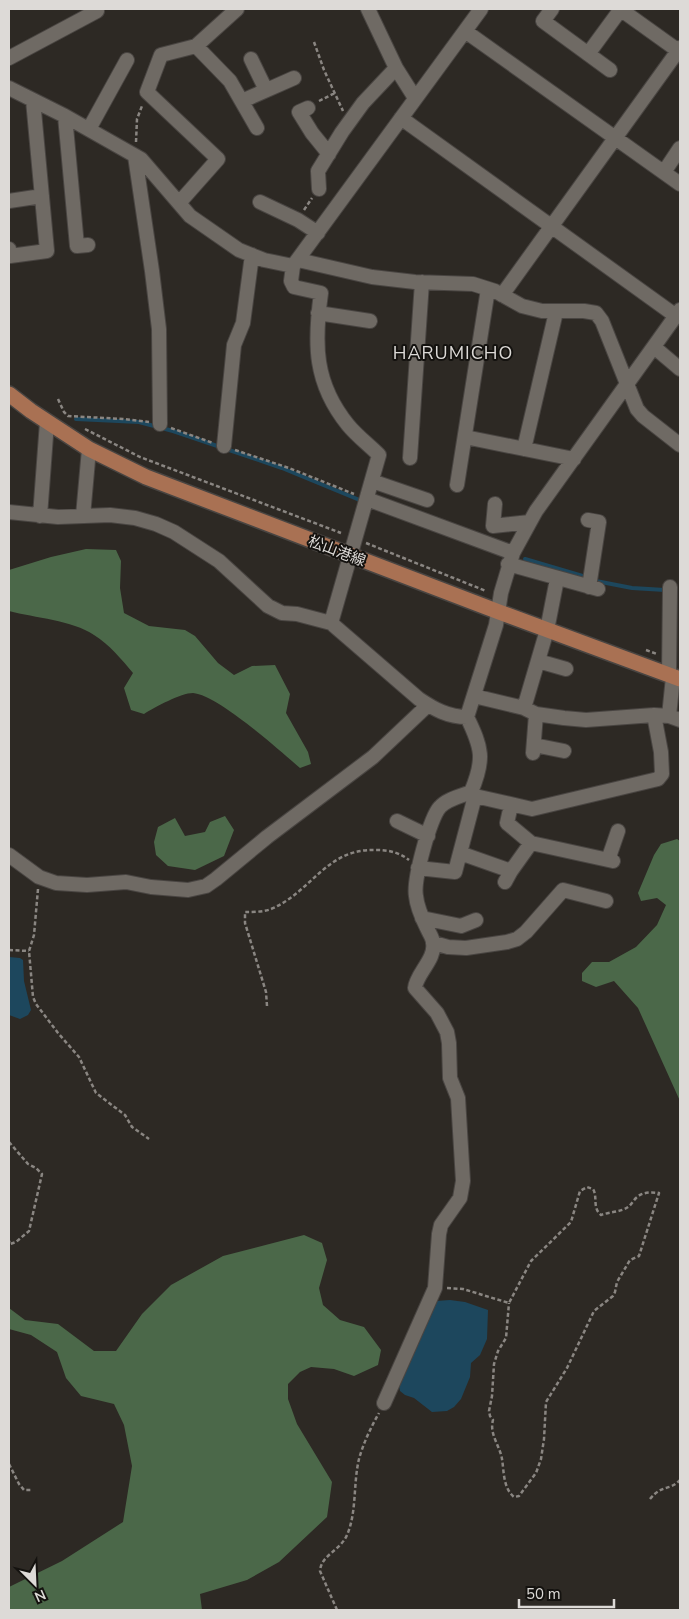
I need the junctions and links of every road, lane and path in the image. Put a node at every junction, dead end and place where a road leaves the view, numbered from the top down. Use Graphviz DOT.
graph roads {
  1 [pos="96,9"];
  2 [pos="368,9"];
  3 [pos="481,9"];
  4 [pos="552,9"];
  5 [pos="621,9"];
  6 [pos="231,11"];
  7 [pos="465,30"];
  8 [pos="314,42"];
  9 [pos="196,46"];
  10 [pos="680,50"];
  11 [pos="588,54"];
  12 [pos="9,58"];
  13 [pos="251,59"];
  14 [pos="127,60"];
  15 [pos="396,68"];
  16 [pos="610,70"];
  17 [pos="294,78"];
  18 [pos="9,88"];
  19 [pos="266,90"];
  20 [pos="148,92"];
  21 [pos="335,94"];
  22 [pos="415,98"];
  23 [pos="33,100"];
  24 [pos="242,101"];
  25 [pos="314,104"];
  26 [pos="66,116"];
  27 [pos="402,118"];
  28 [pos="348,123"];
  29 [pos="257,128"];
  30 [pos="89,129"];
  31 [pos="615,137"];
  32 [pos="680,148"];
  33 [pos="329,154"];
  34 [pos="135,156"];
  35 [pos="664,172"];
  36 [pos="680,184"];
  37 [pos="319,189"];
  38 [pos="42,196"];
  39 [pos="9,201"];
  40 [pos="260,202"];
  41 [pos="179,203"];
  42 [pos="298,220"];
  43 [pos="552,226"];
  44 [pos="318,233"];
  45 [pos="88,245"];
  46 [pos="9,250"];
  47 [pos="252,255"];
  48 [pos="296,263"];
  49 [pos="422,282"];
  50 [pos="488,289"];
  51 [pos="502,296"];
  52 [pos="556,312"];
  53 [pos="318,313"];
  54 [pos="678,313"];
  55 [pos="370,321"];
  56 [pos="654,347"];
  57 [pos="680,369"];
  58 [pos="627,385"];
  59 [pos="9,394"];
  60 [pos="61,416"];
  61 [pos="70,420"];
  62 [pos="47,422"];
  63 [pos="160,424"];
  64 [pos="78,425"];
  65 [pos="465,437"];
  66 [pos="680,445"];
  67 [pos="224,446"];
  68 [pos="89,449"];
  69 [pos="524,449"];
  70 [pos="410,458"];
  71 [pos="574,459"];
  72 [pos="372,481"];
  73 [pos="457,485"];
  74 [pos="367,500"];
  75 [pos="427,500"];
  76 [pos="495,504"];
  77 [pos="9,512"];
  78 [pos="40,516"];
  79 [pos="83,516"];
  80 [pos="588,520"];
  81 [pos="530,522"];
  82 [pos="341,533"];
  83 [pos="356,539"];
  84 [pos="351,556"];
  85 [pos="511,559"];
  86 [pos="557,579"];
  87 [pos="670,587"];
  88 [pos="501,597"];
  89 [pos="498,612"];
  90 [pos="332,623"];
  91 [pos="547,630"];
  92 [pos="641,649"];
  93 [pos="673,655"];
  94 [pos="538,661"];
  95 [pos="566,669"];
  96 [pos="674,677"];
  97 [pos="474,696"];
  98 [pos="428,705"];
  99 [pos="530,711"];
  100 [pos="654,715"];
  101 [pos="467,717"];
  102 [pos="674,718"];
  103 [pos="564,751"];
  104 [pos="473,794"];
  105 [pos="511,805"];
  106 [pos="397,821"];
  107 [pos="618,830"];
  108 [pos="428,836"];
  109 [pos="530,843"];
  110 [pos="460,853"];
  111 [pos="9,856"];
  112 [pos="418,868"];
  113 [pos="39,877"];
  114 [pos="606,901"];
  115 [pos="422,918"];
  116 [pos="476,920"];
  117 [pos="434,943"];
  118 [pos="9,950"];
  119 [pos="29,951"];
  120 [pos="266,1006"];
  121 [pos="149,1139"];
  122 [pos="9,1142"];
  123 [pos="9,1241"];
  124 [pos="435,1288"];
  125 [pos="509,1303"];
  126 [pos="384,1403"];
  127 [pos="9,1464"];
  128 [pos="680,1480"];
  129 [pos="31,1490"];
  130 [pos="650,1499"];
  131 [pos="337,1610"];
  1 -- 12 [label="street"];
  2 -- 15 [label="street"];
  3 -- 7 [label="street"];
  4 -- 11 [label="street"];
  5 -- 10 [label="street"];
  5 -- 11 [label="street"];
  6 -- 9 [label="street"];
  7 -- 22 [label="street"];
  7 -- 31 [label="street"];
  8 -- 21 [label="path"];
  9 -- 20 [label="street"];
  9 -- 24 [label="street"];
  10 -- 31 [label="street"];
  11 -- 16 [label="street"];
  13 -- 19 [label="street"];
  14 -- 30 [label="street"];
  15 -- 22 [label="street"];
  15 -- 28 [label="street"];
  17 -- 19 [label="street"];
  18 -- 23 [label="street"];
  19 -- 24 [label="street"];
  20 -- 34 [label="path"];
  20 -- 41 [label="street"];
  21 -- 25 [label="path"];
  21 -- 28 [label="path"];
  22 -- 27 [label="street"];
  23 -- 26 [label="street"];
  23 -- 38 [label="street"];
  24 -- 29 [label="street"];
  25 -- 33 [label="street"];
  26 -- 30 [label="street"];
  26 -- 45 [label="street"];
  27 -- 43 [label="street"];
  27 -- 44 [label="street"];
  28 -- 33 [label="street"];
  30 -- 34 [label="street"];
  31 -- 35 [label="street"];
  31 -- 43 [label="street"];
  32 -- 35 [label="street"];
  33 -- 37 [label="street"];
  34 -- 41 [label="street"];
  34 -- 63 [label="street"];
  35 -- 36 [label="street"];
  37 -- 42 [label="path"];
  38 -- 39 [label="street"];
  38 -- 46 [label="street"];
  40 -- 42 [label="street"];
  41 -- 47 [label="street"];
  42 -- 44 [label="street"];
  43 -- 51 [label="street"];
  43 -- 54 [label="street"];
  44 -- 48 [label="street"];
  47 -- 48 [label="street"];
  47 -- 67 [label="street"];
  48 -- 49 [label="street"];
  48 -- 53 [label="street"];
  49 -- 50 [label="street"];
  49 -- 70 [label="street"];
  50 -- 51 [label="street"];
  50 -- 65 [label="street"];
  51 -- 52 [label="street"];
  52 -- 58 [label="street"];
  52 -- 69 [label="street"];
  53 -- 55 [label="street"];
  53 -- 72 [label="street"];
  54 -- 56 [label="street"];
  56 -- 57 [label="street"];
  56 -- 58 [label="street"];
  58 -- 66 [label="street"];
  58 -- 71 [label="street"];
  59 -- 62 [label="main road, 松山港線"];
  60 -- 61 [label="path"];
  62 -- 68 [label="main road, 松山港線"];
  62 -- 78 [label="street"];
  64 -- 82 [label="path"];
  65 -- 69 [label="street"];
  65 -- 73 [label="street"];
  68 -- 79 [label="street"];
  68 -- 84 [label="main road, 松山港線"];
  69 -- 71 [label="street"];
  71 -- 81 [label="street"];
  72 -- 74 [label="street"];
  72 -- 75 [label="street"];
  74 -- 83 [label="street"];
  74 -- 85 [label="street"];
  76 -- 81 [label="street"];
  77 -- 78 [label="street"];
  78 -- 79 [label="street"];
  79 -- 90 [label="street"];
  80 -- 86 [label="street"];
  81 -- 85 [label="street"];
  83 -- 84 [label="street"];
  83 -- 88 [label="path"];
  84 -- 89 [label="main road, 松山港線"];
  84 -- 90 [label="street"];
  85 -- 86 [label="street"];
  85 -- 88 [label="street"];
  86 -- 91 [label="street"];
  87 -- 93 [label="street"];
  88 -- 89 [label="street"];
  89 -- 91 [label="main road, 松山港線"];
  89 -- 97 [label="street"];
  90 -- 98 [label="street"];
  91 -- 94 [label="street"];
  91 -- 96 [label="main road, 松山港線"];
  92 -- 93 [label="path"];
  93 -- 96 [label="street"];
  94 -- 95 [label="street"];
  94 -- 99 [label="street"];
  96 -- 102 [label="street"];
  97 -- 99 [label="street"];
  97 -- 101 [label="street"];
  98 -- 101 [label="street"];
  98 -- 113 [label="street"];
  99 -- 100 [label="street"];
  99 -- 103 [label="street"];
  100 -- 102 [label="street"];
  100 -- 105 [label="street"];
  101 -- 104 [label="street"];
  104 -- 105 [label="street"];
  104 -- 108 [label="street"];
  104 -- 110 [label="street"];
  105 -- 109 [label="street"];
  106 -- 108 [label="street"];
  107 -- 109 [label="street"];
  108 -- 112 [label="street"];
  109 -- 110 [label="street"];
  110 -- 112 [label="street"];
  111 -- 113 [label="street"];
  112 -- 115 [label="street"];
  112 -- 120 [label="path"];
  113 -- 119 [label="path"];
  114 -- 117 [label="street"];
  115 -- 116 [label="street"];
  115 -- 117 [label="street"];
  117 -- 124 [label="street"];
  118 -- 119 [label="path"];
  119 -- 121 [label="path"];
  122 -- 123 [label="path"];
  124 -- 125 [label="path"];
  124 -- 126 [label="street"];
  125 -- 125 [label="path"];
  126 -- 131 [label="path"];
  127 -- 129 [label="path"];
  128 -- 130 [label="path"];
}
